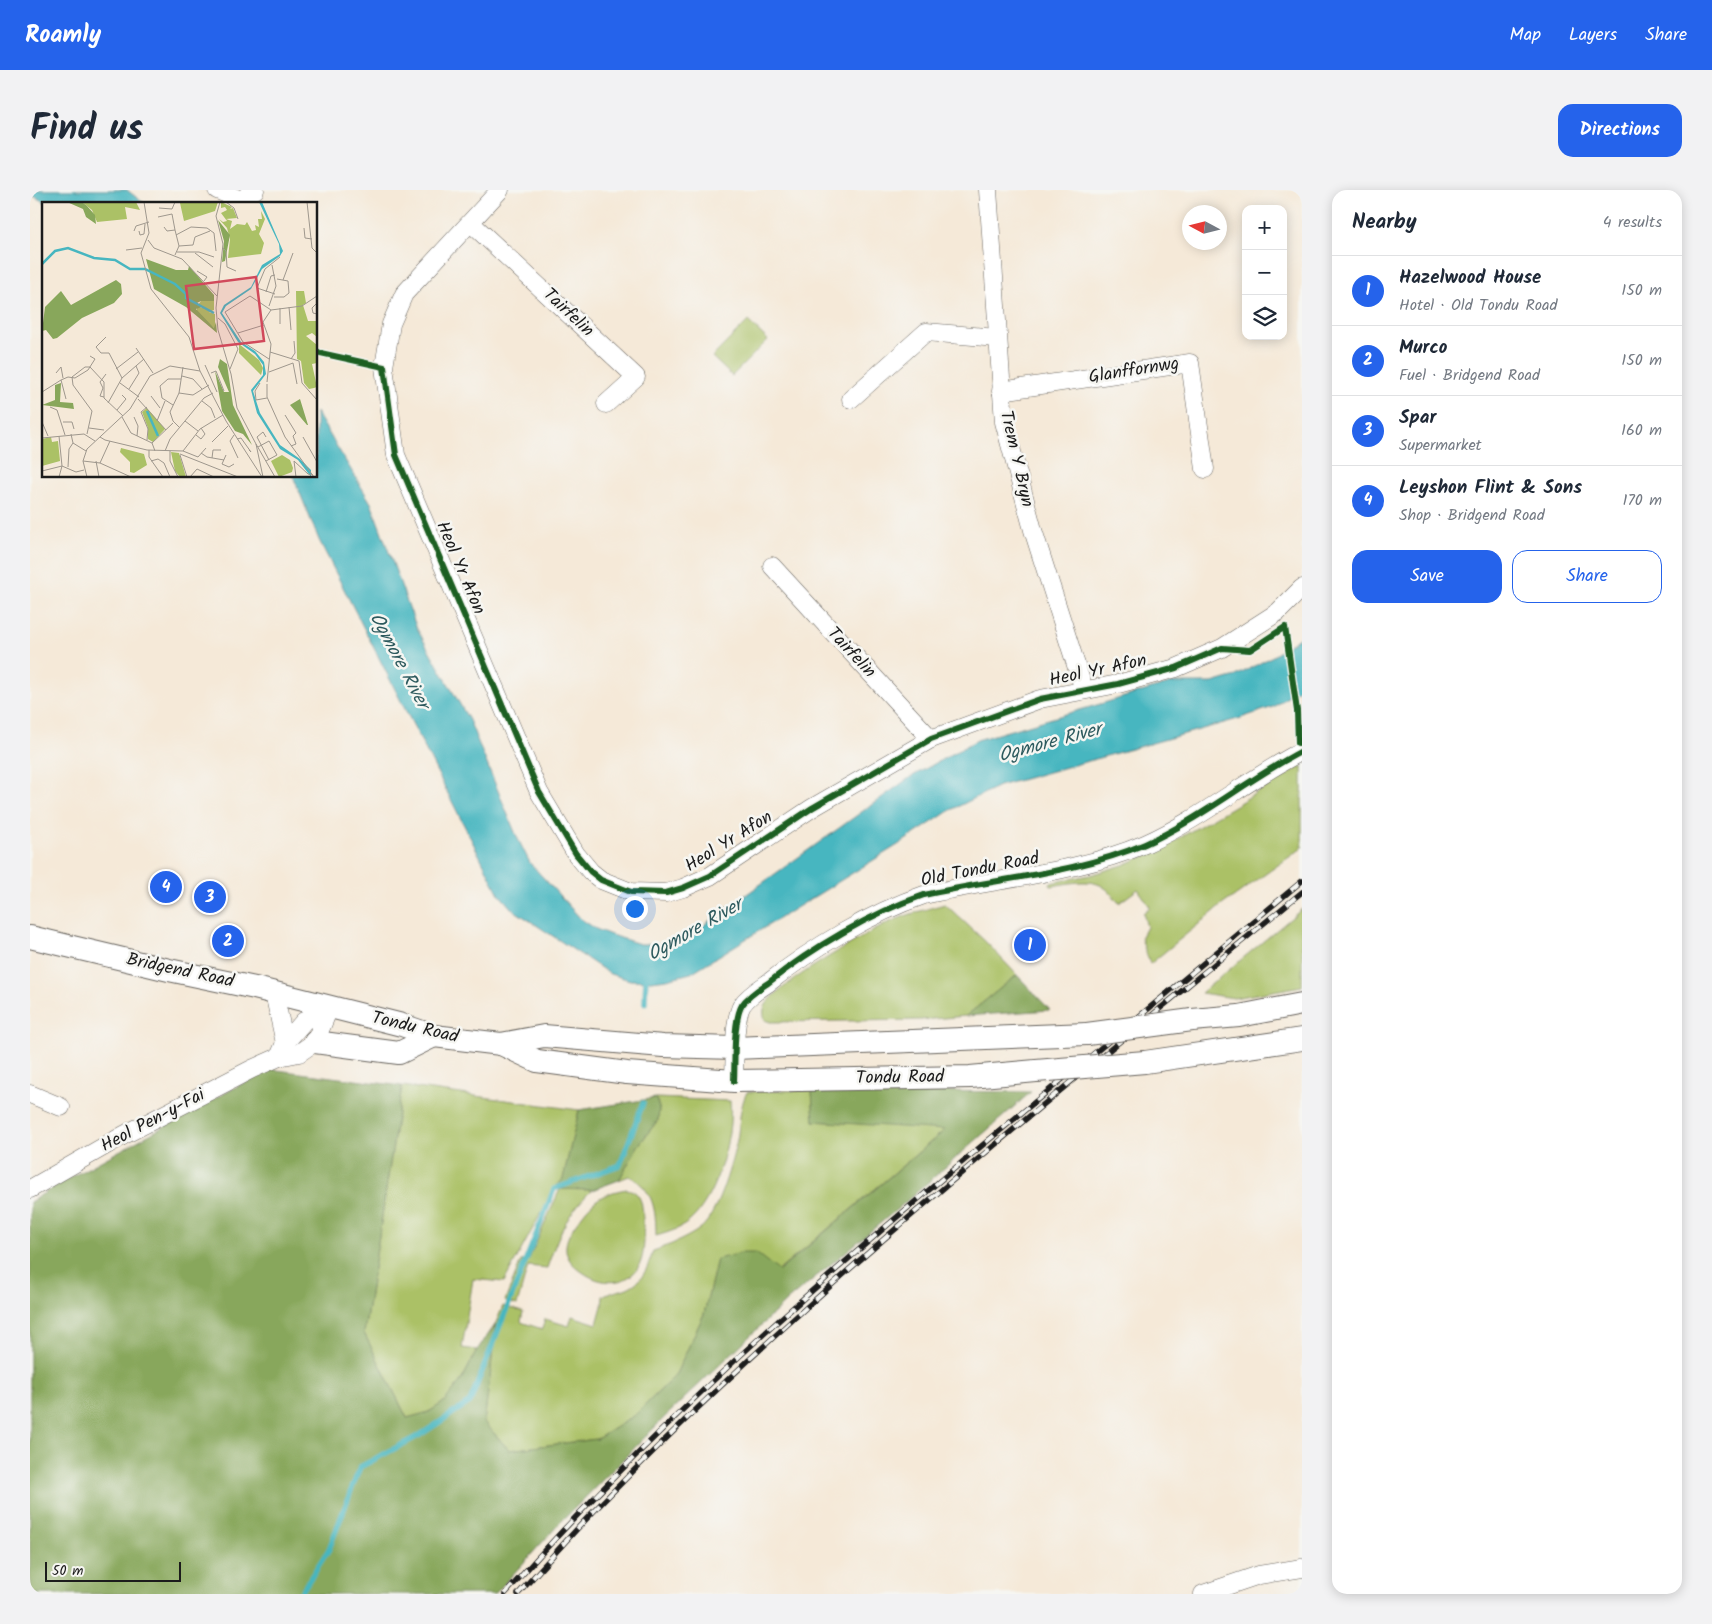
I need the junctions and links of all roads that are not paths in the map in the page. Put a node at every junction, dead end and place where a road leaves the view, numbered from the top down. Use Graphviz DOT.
graph roads {
  1 [pos="217,190"];
  2 [pos="255,190"];
  3 [pos="500,190"];
  4 [pos="988,190"];
  5 [pos="471,223"];
  6 [pos="997,338"];
  7 [pos="1001,391"];
  8 [pos="851,399"];
  9 [pos="606,404"];
  10 [pos="1206,469"];
  11 [pos="772,566"];
  12 [pos="1302,588"];
  13 [pos="1084,690"];
  14 [pos="931,738"];
  15 [pos="1302,751"];
  16 [pos="30,937"];
  17 [pos="274,993"];
  18 [pos="1302,1004"];
  19 [pos="330,1006"];
  20 [pos="434,1036"];
  21 [pos="1302,1039"];
  22 [pos="315,1042"];
  23 [pos="501,1044"];
  24 [pos="736,1048"];
  25 [pos="282,1050"];
  26 [pos="734,1081"];
  27 [pos="30,1094"];
  28 [pos="61,1107"];
  29 [pos="30,1188"];
  30 [pos="1302,1568"];
  31 [pos="1203,1594"];
  1 -- 2 [label="street"];
  3 -- 5 [label="street, Heol Yr Afon"];
  4 -- 6 [label="street, Trem Y Bryn"];
  5 -- 9 [label="street, Tairfelin"];
  5 -- 14 [label="street, Heol Yr Afon"];
  6 -- 7 [label="street, Trem Y Bryn"];
  6 -- 8 [label="street"];
  7 -- 10 [label="street, Glanffornwg"];
  7 -- 13 [label="street, Trem Y Bryn"];
  11 -- 14 [label="street, Tairfelin"];
  12 -- 13 [label="street, Heol Yr Afon"];
  13 -- 14 [label="street, Heol Yr Afon"];
  15 -- 24 [label="street, Old Tondu Road"];
  16 -- 17 [label="main road, Bridgend Road"];
  17 -- 19 [label="main road, Bridgend Road"];
  17 -- 25 [label="street"];
  18 -- 24 [label="main road, Tondu Road, bridge"];
  19 -- 20 [label="main road, Tondu Road"];
  19 -- 22 [label="street"];
  19 -- 25 [label="street, Heol Pen-y-Fai"];
  20 -- 22 [label="main road"];
  20 -- 23 [label="main road, Tondu Road"];
  21 -- 26 [label="main road, Tondu Road, bridge"];
  22 -- 25 [label="street, Heol Pen-y-Fai"];
  23 -- 24 [label="main road, Tondu Road"];
  23 -- 26 [label="main road, Tondu Road"];
  24 -- 26 [label="street, Old Tondu Road"];
  25 -- 29 [label="street, Heol Pen-y-Fai"];
  27 -- 28 [label="street"];
  30 -- 31 [label="street"];
}
